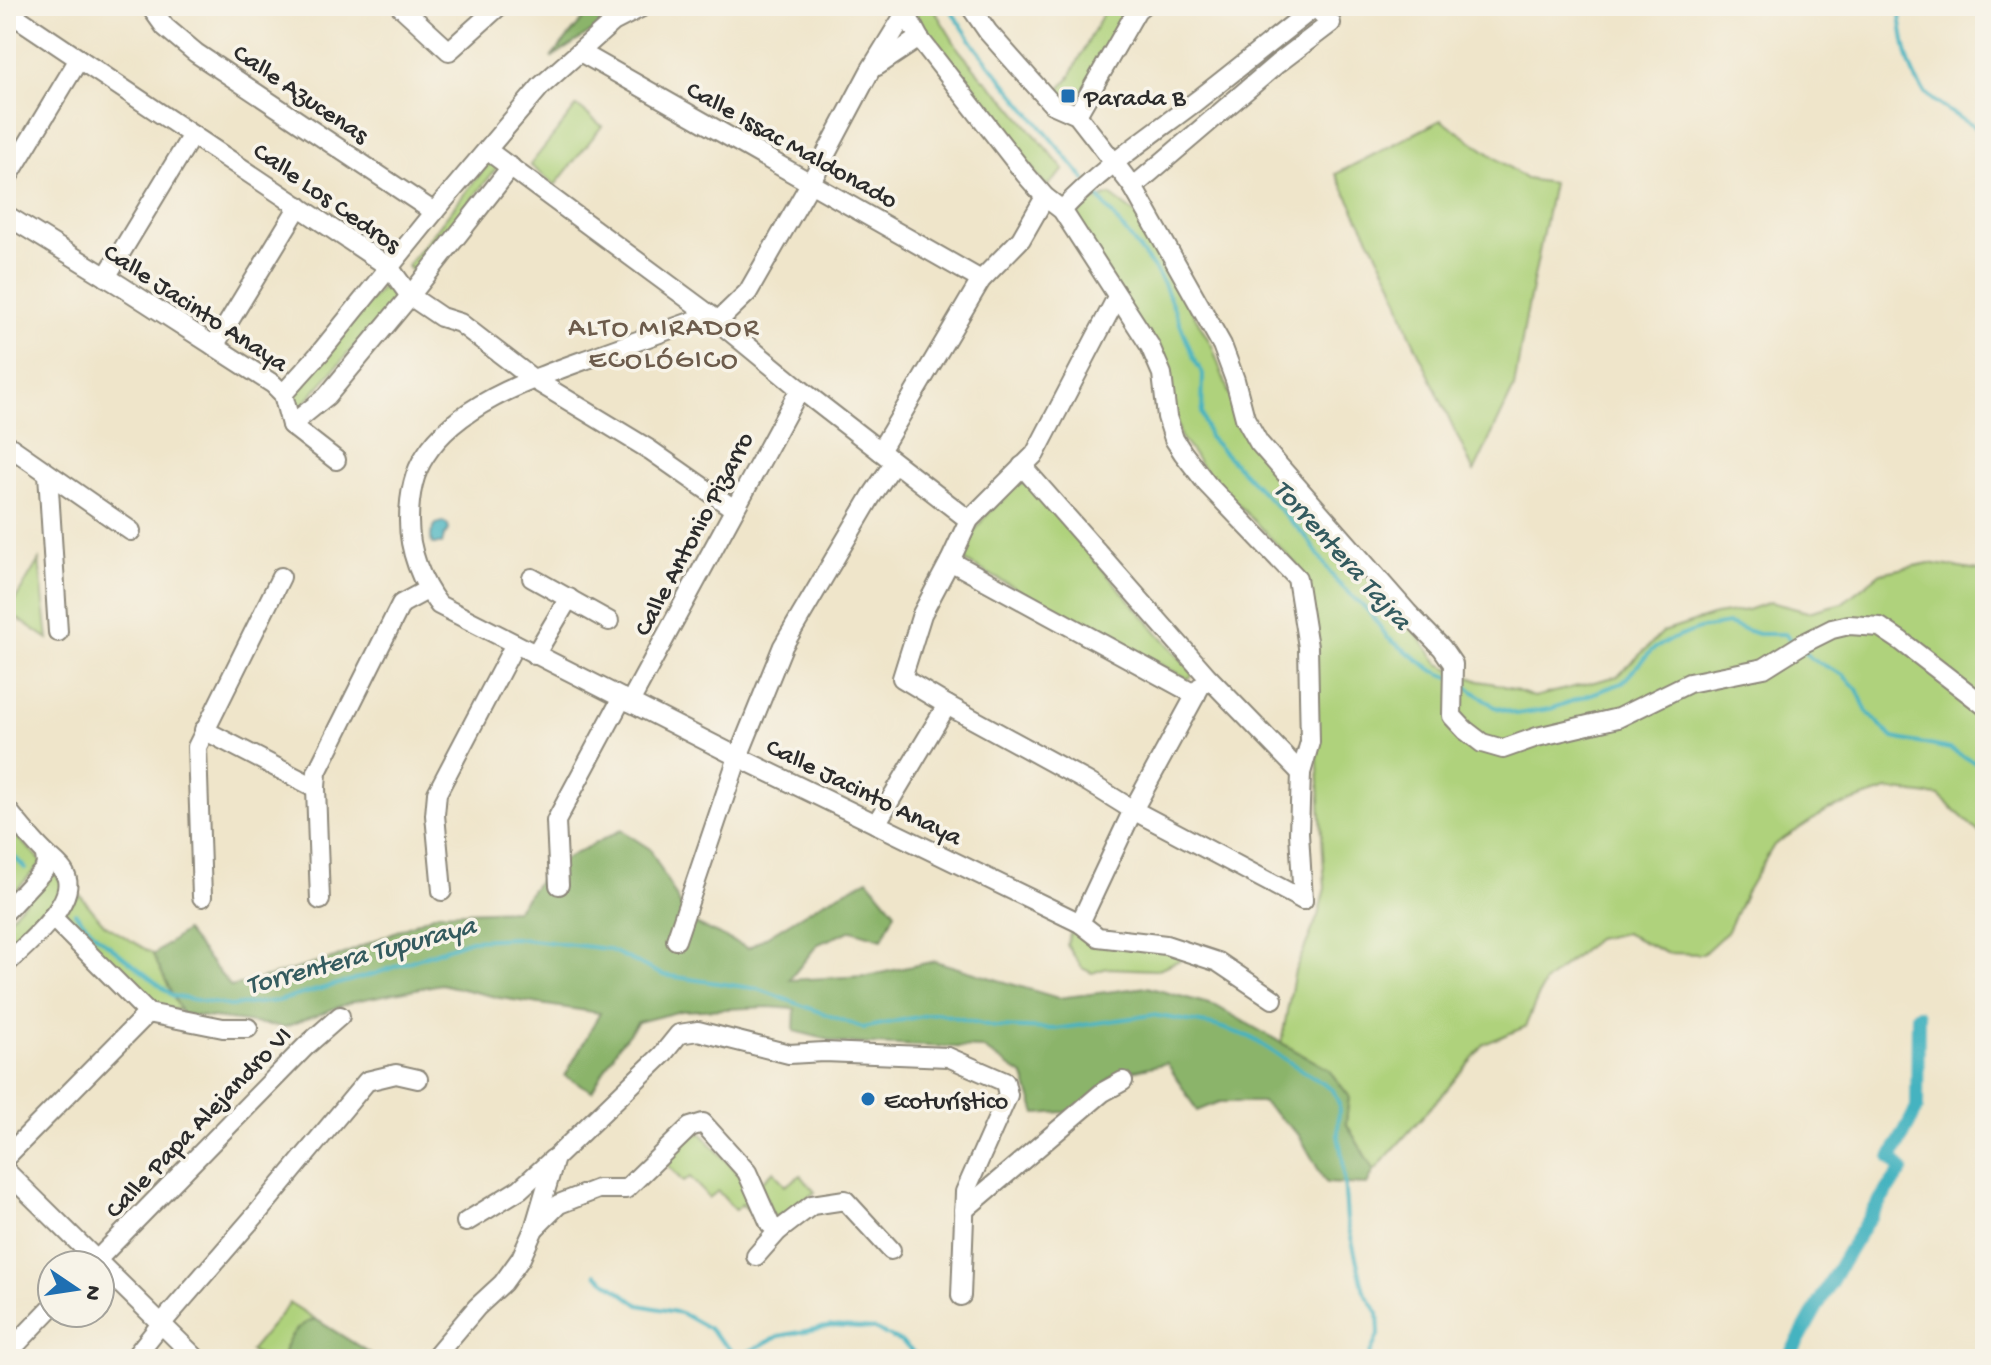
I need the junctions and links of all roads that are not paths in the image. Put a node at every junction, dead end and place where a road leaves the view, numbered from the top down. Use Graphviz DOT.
graph roads {
  1 [pos="150,6"];
  2 [pos="400,6"];
  3 [pos="499,6"];
  4 [pos="644,6"];
  5 [pos="970,6"];
  6 [pos="1142,6"];
  7 [pos="1314,6"];
  8 [pos="904,9"];
  9 [pos="6,10"];
  10 [pos="919,38"];
  11 [pos="580,52"];
  12 [pos="79,59"];
  13 [pos="871,69"];
  14 [pos="1077,115"];
  15 [pos="192,135"];
  16 [pos="487,150"];
  17 [pos="1111,158"];
  18 [pos="511,167"];
  19 [pos="6,180"];
  20 [pos="811,182"];
  21 [pos="1133,187"];
  22 [pos="1045,197"];
  23 [pos="299,206"];
  24 [pos="1062,210"];
  25 [pos="434,212"];
  26 [pos="6,215"];
  27 [pos="389,267"];
  28 [pos="106,277"];
  29 [pos="981,280"];
  30 [pos="410,296"];
  31 [pos="1117,297"];
  32 [pos="714,318"];
  33 [pos="214,346"];
  34 [pos="533,379"];
  35 [pos="800,389"];
  36 [pos="283,394"];
  37 [pos="291,425"];
  38 [pos="10,455"];
  39 [pos="887,457"];
  40 [pos="336,460"];
  41 [pos="1022,466"];
  42 [pos="48,474"];
  43 [pos="734,509"];
  44 [pos="969,520"];
  45 [pos="131,531"];
  46 [pos="950,561"];
  47 [pos="281,577"];
  48 [pos="532,578"];
  49 [pos="427,590"];
  50 [pos="569,598"];
  51 [pos="609,621"];
  52 [pos="58,632"];
  53 [pos="515,644"];
  54 [pos="535,655"];
  55 [pos="1207,676"];
  56 [pos="1196,695"];
  57 [pos="626,700"];
  58 [pos="947,705"];
  59 [pos="1985,706"];
  60 [pos="204,730"];
  61 [pos="738,757"];
  62 [pos="1301,773"];
  63 [pos="316,788"];
  64 [pos="6,808"];
  65 [pos="1133,810"];
  66 [pos="876,824"];
  67 [pos="45,854"];
  68 [pos="559,885"];
  69 [pos="442,891"];
  70 [pos="202,897"];
  71 [pos="320,900"];
  72 [pos="6,911"];
  73 [pos="52,917"];
  74 [pos="1080,923"];
  75 [pos="676,940"];
  76 [pos="6,964"];
  77 [pos="1273,999"];
  78 [pos="148,1013"];
  79 [pos="340,1016"];
  80 [pos="248,1028"];
  81 [pos="418,1079"];
  82 [pos="1123,1081"];
  83 [pos="6,1157"];
  84 [pos="555,1158"];
  85 [pos="6,1171"];
  86 [pos="964,1210"];
  87 [pos="466,1222"];
  88 [pos="534,1229"];
  89 [pos="778,1231"];
  90 [pos="81,1249"];
  91 [pos="109,1249"];
  92 [pos="891,1250"];
  93 [pos="756,1256"];
  94 [pos="116,1282"];
  95 [pos="961,1296"];
  96 [pos="36,1324"];
  97 [pos="161,1324"];
  98 [pos="6,1355"];
  99 [pos="133,1359"];
  100 [pos="197,1359"];
  101 [pos="433,1359"];
  1 -- 25 [label="street, Calle Azucenas"];
  2 -- 3 [label="street"];
  4 -- 11 [label="street"];
  5 -- 14 [label="street"];
  6 -- 14 [label="street"];
  7 -- 17 [label="street"];
  7 -- 21 [label="street"];
  8 -- 10 [label="street"];
  8 -- 13 [label="street"];
  9 -- 12 [label="street, Calle Los Cedros"];
  10 -- 13 [label="street"];
  10 -- 22 [label="street"];
  11 -- 16 [label="street"];
  11 -- 20 [label="street, Calle Issac Maldonado"];
  12 -- 15 [label="street, Calle Los Cedros"];
  12 -- 19 [label="street"];
  13 -- 20 [label="street"];
  14 -- 17 [label="street"];
  15 -- 23 [label="street, Calle Los Cedros"];
  15 -- 28 [label="street"];
  16 -- 18 [label="street"];
  16 -- 25 [label="street"];
  17 -- 21 [label="street"];
  17 -- 24 [label="street"];
  18 -- 30 [label="street"];
  18 -- 32 [label="street"];
  20 -- 29 [label="street, Calle Issac Maldonado"];
  20 -- 32 [label="street"];
  21 -- 59 [label="street"];
  22 -- 24 [label="street"];
  22 -- 29 [label="street"];
  23 -- 27 [label="street, Calle Los Cedros"];
  23 -- 33 [label="street"];
  24 -- 31 [label="street"];
  25 -- 27 [label="street"];
  26 -- 28 [label="street, Calle Jacinto Anaya"];
  27 -- 30 [label="street, Calle Los Cedros"];
  27 -- 36 [label="street"];
  28 -- 33 [label="street, Calle Jacinto Anaya"];
  29 -- 39 [label="street"];
  30 -- 34 [label="street, Calle Los Cedros"];
  30 -- 37 [label="street"];
  31 -- 41 [label="street"];
  31 -- 62 [label="street"];
  32 -- 34 [label="street"];
  32 -- 35 [label="street"];
  33 -- 36 [label="street, Calle Jacinto Anaya"];
  34 -- 43 [label="street, Calle Los Cedros"];
  34 -- 49 [label="street"];
  35 -- 39 [label="street"];
  35 -- 43 [label="street, Calle Antonio Pizarro"];
  36 -- 37 [label="street, Calle Jacinto Anaya"];
  37 -- 40 [label="street"];
  38 -- 42 [label="street"];
  39 -- 44 [label="street"];
  39 -- 61 [label="street"];
  41 -- 44 [label="street"];
  41 -- 55 [label="street"];
  42 -- 45 [label="street"];
  42 -- 52 [label="street"];
  43 -- 57 [label="street, Calle Antonio Pizarro"];
  44 -- 46 [label="street"];
  46 -- 56 [label="street"];
  46 -- 58 [label="street"];
  47 -- 60 [label="street"];
  48 -- 50 [label="street"];
  49 -- 53 [label="street, Calle Jacinto Anaya"];
  49 -- 63 [label="street"];
  50 -- 51 [label="street"];
  50 -- 54 [label="street"];
  53 -- 54 [label="street, Calle Jacinto Anaya"];
  53 -- 69 [label="street"];
  54 -- 57 [label="street, Calle Jacinto Anaya"];
  55 -- 56 [label="street"];
  55 -- 62 [label="street"];
  56 -- 65 [label="street"];
  57 -- 61 [label="street, Calle Jacinto Anaya"];
  57 -- 68 [label="street, Calle Antonio Pizarro"];
  58 -- 65 [label="street"];
  58 -- 66 [label="street"];
  60 -- 63 [label="street"];
  60 -- 70 [label="street"];
  61 -- 66 [label="street, Calle Jacinto Anaya"];
  61 -- 75 [label="street"];
  62 -- 65 [label="street"];
  63 -- 71 [label="street"];
  64 -- 67 [label="street"];
  65 -- 74 [label="street"];
  66 -- 74 [label="street, Calle Jacinto Anaya"];
  67 -- 72 [label="street"];
  67 -- 73 [label="street"];
  73 -- 76 [label="street"];
  73 -- 78 [label="street"];
  74 -- 77 [label="street, Calle Jacinto Anaya"];
  78 -- 80 [label="street"];
  78 -- 83 [label="street"];
  79 -- 91 [label="street, Calle Papa Alejandro VI"];
  81 -- 97 [label="street"];
  82 -- 86 [label="street"];
  84 -- 86 [label="street"];
  84 -- 87 [label="street"];
  84 -- 88 [label="street"];
  85 -- 90 [label="street"];
  86 -- 95 [label="street"];
  88 -- 89 [label="street"];
  88 -- 101 [label="street"];
  89 -- 92 [label="street"];
  89 -- 93 [label="street"];
  94 -- 97 [label="street"];
  96 -- 98 [label="street"];
  97 -- 99 [label="street"];
  97 -- 100 [label="street"];
}
